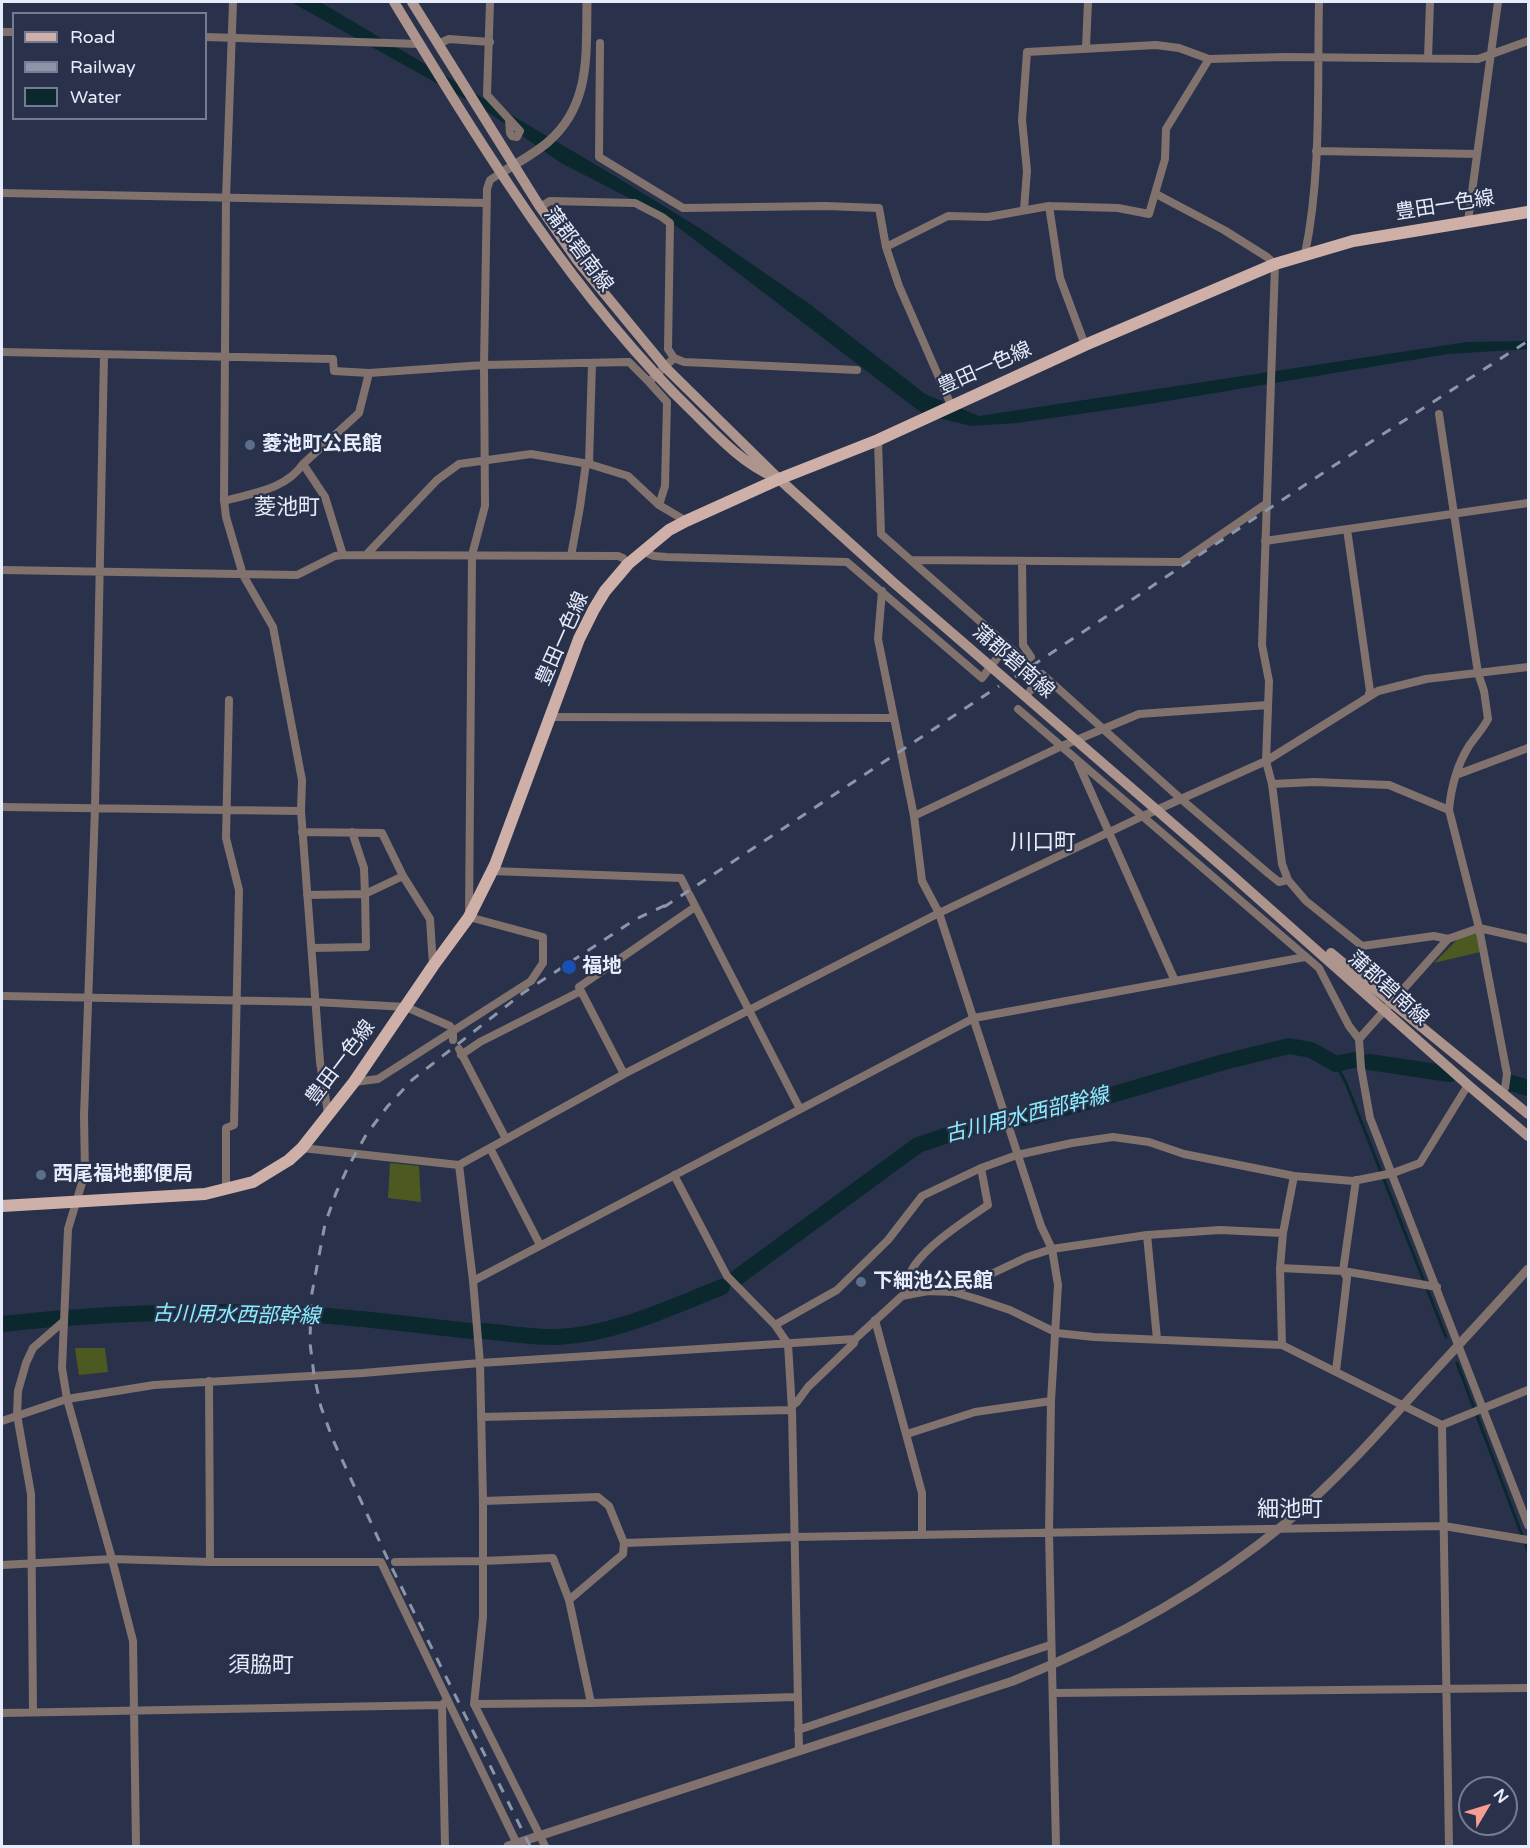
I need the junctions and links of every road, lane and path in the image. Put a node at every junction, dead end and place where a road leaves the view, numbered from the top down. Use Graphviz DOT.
graph roads {
  1 [pos="233,2"];
  2 [pos="394,2"];
  3 [pos="412,2"];
  4 [pos="490,2"];
  5 [pos="587,2"];
  6 [pos="1088,2"];
  7 [pos="1319,2"];
  8 [pos="1430,2"];
  9 [pos="1498,2"];
  10 [pos="207,37"];
  11 [pos="233,38"];
  12 [pos="1528,41"];
  13 [pos="489,42"];
  14 [pos="419,44"];
  15 [pos="438,44"];
  16 [pos="600,44"];
  17 [pos="1086,47"];
  18 [pos="1490,54"];
  19 [pos="1317,57"];
  20 [pos="1428,58"];
  21 [pos="1209,59"];
  22 [pos="510,120"];
  23 [pos="1316,152"];
  24 [pos="1477,154"];
  25 [pos="513,165"];
  26 [pos="501,172"];
  27 [pos="2,194"];
  28 [pos="1156,194"];
  29 [pos="226,198"];
  30 [pos="486,203"];
  31 [pos="1049,206"];
  32 [pos="540,207"];
  33 [pos="1024,209"];
  34 [pos="1528,212"];
  35 [pos="1468,221"];
  36 [pos="886,247"];
  37 [pos="1305,254"];
  38 [pos="1275,264"];
  39 [pos="1085,345"];
  40 [pos="2,352"];
  41 [pos="104,355"];
  42 [pos="226,356"];
  43 [pos="674,358"];
  44 [pos="592,363"];
  45 [pos="484,365"];
  46 [pos="665,367"];
  47 [pos="857,370"];
  48 [pos="369,373"];
  49 [pos="652,379"];
  50 [pos="951,405"];
  51 [pos="1439,414"];
  52 [pos="878,440"];
  53 [pos="484,460"];
  54 [pos="303,464"];
  55 [pos="587,464"];
  56 [pos="779,479"];
  57 [pos="224,501"];
  58 [pos="1267,502"];
  59 [pos="1528,503"];
  60 [pos="659,505"];
  61 [pos="1455,513"];
  62 [pos="686,521"];
  63 [pos="1347,529"];
  64 [pos="1265,541"];
  65 [pos="642,551"];
  66 [pos="343,555"];
  67 [pos="366,555"];
  68 [pos="472,555"];
  69 [pos="571,556"];
  70 [pos="911,560"];
  71 [pos="1022,561"];
  72 [pos="628,564"];
  73 [pos="2,570"];
  74 [pos="100,572"];
  75 [pos="243,575"];
  76 [pos="882,591"];
  77 [pos="1007,645"];
  78 [pos="1528,667"];
  79 [pos="1478,673"];
  80 [pos="1030,691"];
  81 [pos="1368,697"];
  82 [pos="229,700"];
  83 [pos="1268,705"];
  84 [pos="1018,709"];
  85 [pos="551,717"];
  86 [pos="893,718"];
  87 [pos="1102,729"];
  88 [pos="1062,746"];
  89 [pos="1528,748"];
  90 [pos="1077,759"];
  91 [pos="1266,760"];
  92 [pos="1456,775"];
  93 [pos="1272,784"];
  94 [pos="1181,799"];
  95 [pos="2,807"];
  96 [pos="95,808"];
  97 [pos="227,810"];
  98 [pos="1449,810"];
  99 [pos="300,812"];
  100 [pos="914,816"];
  101 [pos="1143,816"];
  102 [pos="302,832"];
  103 [pos="352,832"];
  104 [pos="1109,832"];
  105 [pos="492,871"];
  106 [pos="403,876"];
  107 [pos="1288,880"];
  108 [pos="365,894"];
  109 [pos="307,895"];
  110 [pos="695,907"];
  111 [pos="939,913"];
  112 [pos="469,917"];
  113 [pos="1479,927"];
  114 [pos="1448,939"];
  115 [pos="1528,939"];
  116 [pos="312,948"];
  117 [pos="1305,957"];
  118 [pos="433,966"];
  119 [pos="1175,981"];
  120 [pos="581,991"];
  121 [pos="2,996"];
  122 [pos="89,999"];
  123 [pos="238,1001"];
  124 [pos="316,1002"];
  125 [pos="1388,1006"];
  126 [pos="406,1007"];
  127 [pos="748,1011"];
  128 [pos="974,1018"];
  129 [pos="453,1031"];
  130 [pos="1359,1039"];
  131 [pos="453,1040"];
  132 [pos="624,1074"];
  133 [pos="354,1082"];
  134 [pos="1468,1085"];
  135 [pos="1502,1091"];
  136 [pos="800,1109"];
  137 [pos="328,1114"];
  138 [pos="1528,1114"];
  139 [pos="1528,1136"];
  140 [pos="506,1139"];
  141 [pos="302,1148"];
  142 [pos="490,1148"];
  143 [pos="1017,1155"];
  144 [pos="459,1165"];
  145 [pos="981,1168"];
  146 [pos="1390,1174"];
  147 [pos="674,1175"];
  148 [pos="1294,1176"];
  149 [pos="1356,1180"];
  150 [pos="226,1189"];
  151 [pos="75,1202"];
  152 [pos="2,1206"];
  153 [pos="1283,1233"];
  154 [pos="1147,1235"];
  155 [pos="540,1245"];
  156 [pos="1052,1249"];
  157 [pos="1280,1268"];
  158 [pos="1528,1269"];
  159 [pos="1343,1271"];
  160 [pos="473,1281"];
  161 [pos="1435,1287"];
  162 [pos="953,1292"];
  163 [pos="907,1294"];
  164 [pos="875,1320"];
  165 [pos="64,1322"];
  166 [pos="775,1326"];
  167 [pos="1057,1333"];
  168 [pos="855,1339"];
  169 [pos="1157,1339"];
  170 [pos="788,1344"];
  171 [pos="1459,1344"];
  172 [pos="1282,1345"];
  173 [pos="480,1363"];
  174 [pos="1336,1371"];
  175 [pos="209,1381"];
  176 [pos="1528,1390"];
  177 [pos="67,1399"];
  178 [pos="1052,1401"];
  179 [pos="1404,1406"];
  180 [pos="792,1408"];
  181 [pos="1479,1410"];
  182 [pos="17,1415"];
  183 [pos="481,1417"];
  184 [pos="2,1421"];
  185 [pos="1442,1425"];
  186 [pos="907,1434"];
  187 [pos="483,1501"];
  188 [pos="1528,1525"];
  189 [pos="1444,1526"];
  190 [pos="1278,1529"];
  191 [pos="1049,1533"];
  192 [pos="922,1535"];
  193 [pos="794,1537"];
  194 [pos="1528,1540"];
  195 [pos="624,1542"];
  196 [pos="112,1559"];
  197 [pos="483,1561"];
  198 [pos="210,1562"];
  199 [pos="395,1562"];
  200 [pos="2,1564"];
  201 [pos="31,1564"];
  202 [pos="569,1600"];
  203 [pos="1050,1645"];
  204 [pos="1052,1665"];
  205 [pos="1528,1688"];
  206 [pos="1446,1689"];
  207 [pos="1053,1693"];
  208 [pos="797,1697"];
  209 [pos="444,1703"];
  210 [pos="591,1703"];
  211 [pos="474,1704"];
  212 [pos="135,1710"];
  213 [pos="33,1712"];
  214 [pos="2,1713"];
  215 [pos="798,1730"];
  216 [pos="799,1751"];
  217 [pos="540,1836"];
  218 [pos="136,1846"];
  219 [pos="445,1846"];
  220 [pos="514,1846"];
  221 [pos="545,1846"];
  222 [pos="1056,1846"];
  223 [pos="1449,1846"];
  1 -- 11 [label="street"];
  2 -- 14 [label="main road, 蒲郡碧南線"];
  3 -- 15 [label="main road, 蒲郡碧南線"];
  4 -- 13 [label="street"];
  5 -- 25 [label="street"];
  6 -- 17 [label="street"];
  7 -- 19 [label="street"];
  8 -- 20 [label="street"];
  9 -- 18 [label="street"];
  10 -- 11 [label="street"];
  11 -- 14 [label="street"];
  11 -- 29 [label="street"];
  12 -- 18 [label="street"];
  13 -- 15 [label="street"];
  13 -- 22 [label="street"];
  14 -- 26 [label="main road, 蒲郡碧南線"];
  15 -- 25 [label="main road, 蒲郡碧南線"];
  16 -- 36 [label="street"];
  17 -- 21 [label="street"];
  17 -- 33 [label="street"];
  18 -- 20 [label="street"];
  18 -- 24 [label="street"];
  19 -- 20 [label="street"];
  19 -- 21 [label="street"];
  19 -- 23 [label="street"];
  21 -- 28 [label="street"];
  23 -- 24 [label="street"];
  23 -- 37 [label="street"];
  24 -- 35 [label="street"];
  25 -- 26 [label="street"];
  25 -- 32 [label="main road, 蒲郡碧南線"];
  26 -- 30 [label="street"];
  26 -- 49 [label="main road, 蒲郡碧南線"];
  27 -- 29 [label="street"];
  28 -- 31 [label="street"];
  28 -- 38 [label="street"];
  29 -- 30 [label="street"];
  29 -- 42 [label="street"];
  30 -- 45 [label="street"];
  31 -- 33 [label="street"];
  31 -- 39 [label="street"];
  32 -- 43 [label="street"];
  32 -- 46 [label="main road, 蒲郡碧南線"];
  33 -- 36 [label="street"];
  34 -- 35 [label="main road, 豊田一色線"];
  35 -- 37 [label="main road, 豊田一色線"];
  36 -- 50 [label="street"];
  37 -- 38 [label="main road, 豊田一色線"];
  38 -- 39 [label="main road, 豊田一色線"];
  38 -- 58 [label="street"];
  39 -- 50 [label="main road, 豊田一色線"];
  40 -- 41 [label="street"];
  41 -- 42 [label="street"];
  41 -- 74 [label="street"];
  42 -- 48 [label="street"];
  42 -- 57 [label="street"];
  43 -- 46 [label="street"];
  43 -- 47 [label="street"];
  44 -- 45 [label="street"];
  44 -- 49 [label="street"];
  44 -- 55 [label="street"];
  45 -- 48 [label="street"];
  45 -- 53 [label="street"];
  46 -- 49 [label="street"];
  46 -- 56 [label="main road, 蒲郡碧南線"];
  48 -- 54 [label="street"];
  49 -- 56 [label="main road, 蒲郡碧南線"];
  49 -- 60 [label="street"];
  50 -- 52 [label="main road, 豊田一色線"];
  51 -- 61 [label="street"];
  52 -- 56 [label="main road, 豊田一色線"];
  52 -- 70 [label="street"];
  53 -- 55 [label="street"];
  53 -- 67 [label="street"];
  53 -- 68 [label="street"];
  54 -- 57 [label="street"];
  54 -- 66 [label="street"];
  55 -- 60 [label="street"];
  55 -- 69 [label="street"];
  56 -- 62 [label="main road, 豊田一色線"];
  56 -- 125 [label="main road, 蒲郡碧南線"];
  57 -- 75 [label="street"];
  58 -- 64 [label="street"];
  58 -- 71 [label="street"];
  59 -- 61 [label="street"];
  60 -- 62 [label="street"];
  61 -- 63 [label="street"];
  61 -- 79 [label="street"];
  62 -- 65 [label="main road, 豊田一色線"];
  63 -- 64 [label="street"];
  63 -- 81 [label="street"];
  64 -- 83 [label="street"];
  65 -- 72 [label="main road, 豊田一色線"];
  65 -- 76 [label="street"];
  66 -- 67 [label="street"];
  66 -- 75 [label="street"];
  67 -- 68 [label="street"];
  68 -- 69 [label="street"];
  68 -- 112 [label="street"];
  69 -- 72 [label="street"];
  70 -- 71 [label="street"];
  70 -- 77 [label="street"];
  71 -- 77 [label="street"];
  72 -- 85 [label="main road, 豊田一色線"];
  73 -- 74 [label="street"];
  74 -- 75 [label="street"];
  74 -- 96 [label="street"];
  75 -- 99 [label="street"];
  76 -- 77 [label="street"];
  76 -- 86 [label="street"];
  78 -- 79 [label="street"];
  79 -- 81 [label="street"];
  79 -- 92 [label="street"];
  80 -- 87 [label="street"];
  81 -- 91 [label="street"];
  82 -- 97 [label="street"];
  83 -- 87 [label="street"];
  83 -- 91 [label="street"];
  84 -- 88 [label="street"];
  85 -- 86 [label="street"];
  85 -- 105 [label="main road, 豊田一色線"];
  86 -- 100 [label="street"];
  87 -- 88 [label="street"];
  87 -- 94 [label="street"];
  88 -- 90 [label="street"];
  88 -- 100 [label="street"];
  89 -- 92 [label="street"];
  90 -- 101 [label="street"];
  90 -- 104 [label="street"];
  91 -- 93 [label="street"];
  91 -- 94 [label="street"];
  92 -- 98 [label="street"];
  93 -- 98 [label="street"];
  93 -- 107 [label="street"];
  94 -- 101 [label="street"];
  94 -- 107 [label="street"];
  95 -- 96 [label="street"];
  96 -- 97 [label="street"];
  96 -- 122 [label="street"];
  97 -- 99 [label="street"];
  97 -- 123 [label="street"];
  98 -- 113 [label="street"];
  99 -- 102 [label="street"];
  100 -- 111 [label="street"];
  101 -- 104 [label="street"];
  101 -- 117 [label="street"];
  102 -- 103 [label="street"];
  102 -- 109 [label="street"];
  103 -- 106 [label="street"];
  103 -- 108 [label="street"];
  104 -- 111 [label="street"];
  104 -- 119 [label="street"];
  105 -- 110 [label="street"];
  105 -- 112 [label="main road, 豊田一色線"];
  106 -- 108 [label="street"];
  106 -- 118 [label="street"];
  107 -- 114 [label="street"];
  108 -- 109 [label="street"];
  108 -- 116 [label="street"];
  109 -- 116 [label="street"];
  110 -- 120 [label="street"];
  110 -- 127 [label="street"];
  111 -- 127 [label="street"];
  111 -- 128 [label="street"];
  112 -- 118 [label="main road, 豊田一色線"];
  112 -- 129 [label="street"];
  113 -- 114 [label="street"];
  113 -- 115 [label="street"];
  113 -- 135 [label="street"];
  114 -- 125 [label="street"];
  116 -- 124 [label="street"];
  117 -- 119 [label="street"];
  117 -- 130 [label="street"];
  118 -- 126 [label="main road, 豊田一色線"];
  119 -- 128 [label="street"];
  120 -- 132 [label="street"];
  120 -- 140 [label="street"];
  121 -- 122 [label="street"];
  122 -- 123 [label="street"];
  122 -- 151 [label="street"];
  123 -- 124 [label="street"];
  123 -- 150 [label="street"];
  124 -- 126 [label="street"];
  124 -- 137 [label="street"];
  125 -- 130 [label="street"];
  125 -- 134 [label="main road, 蒲郡碧南線"];
  125 -- 135 [label="main road, 蒲郡碧南線"];
  126 -- 129 [label="street"];
  126 -- 133 [label="main road, 豊田一色線"];
  127 -- 132 [label="street"];
  127 -- 136 [label="street"];
  128 -- 136 [label="street"];
  128 -- 143 [label="street"];
  129 -- 131 [label="street"];
  129 -- 133 [label="street"];
  130 -- 146 [label="street"];
  132 -- 140 [label="street"];
  133 -- 137 [label="main road, 豊田一色線"];
  134 -- 139 [label="main road, 蒲郡碧南線"];
  134 -- 146 [label="street"];
  135 -- 138 [label="main road, 蒲郡碧南線"];
  136 -- 147 [label="street"];
  137 -- 141 [label="main road, 豊田一色線"];
  140 -- 142 [label="street"];
  141 -- 144 [label="street"];
  141 -- 150 [label="main road, 豊田一色線"];
  142 -- 144 [label="street"];
  142 -- 155 [label="street"];
  143 -- 145 [label="street"];
  143 -- 148 [label="street"];
  143 -- 156 [label="street"];
  144 -- 160 [label="street"];
  145 -- 163 [label="street"];
  145 -- 166 [label="street"];
  146 -- 149 [label="street"];
  146 -- 161 [label="street"];
  147 -- 155 [label="street"];
  147 -- 166 [label="street"];
  148 -- 149 [label="street"];
  148 -- 153 [label="street"];
  149 -- 159 [label="street"];
  150 -- 151 [label="main road, 豊田一色線"];
  151 -- 152 [label="main road, 豊田一色線"];
  151 -- 165 [label="street"];
  153 -- 154 [label="street"];
  153 -- 157 [label="street"];
  154 -- 156 [label="street"];
  154 -- 169 [label="street"];
  155 -- 160 [label="street"];
  156 -- 162 [label="street"];
  156 -- 167 [label="street"];
  157 -- 159 [label="street"];
  157 -- 172 [label="street"];
  158 -- 171 [label="street"];
  159 -- 161 [label="street"];
  159 -- 174 [label="street"];
  160 -- 173 [label="street"];
  161 -- 171 [label="street"];
  162 -- 163 [label="street"];
  162 -- 167 [label="street"];
  163 -- 164 [label="street"];
  164 -- 168 [label="street"];
  164 -- 186 [label="street"];
  165 -- 177 [label="street"];
  165 -- 182 [label="street"];
  166 -- 170 [label="street"];
  167 -- 169 [label="street"];
  167 -- 178 [label="street"];
  168 -- 170 [label="street"];
  168 -- 180 [label="street"];
  169 -- 172 [label="street"];
  170 -- 173 [label="street"];
  170 -- 180 [label="street"];
  171 -- 179 [label="street"];
  171 -- 181 [label="street"];
  172 -- 174 [label="street"];
  173 -- 175 [label="street"];
  173 -- 183 [label="street"];
  174 -- 179 [label="street"];
  175 -- 177 [label="street"];
  175 -- 198 [label="street"];
  176 -- 181 [label="street"];
  177 -- 182 [label="street"];
  177 -- 196 [label="street"];
  178 -- 186 [label="street"];
  178 -- 191 [label="street"];
  179 -- 185 [label="street"];
  179 -- 190 [label="street"];
  180 -- 183 [label="street"];
  180 -- 193 [label="street"];
  181 -- 185 [label="street"];
  181 -- 188 [label="street"];
  182 -- 184 [label="street"];
  182 -- 201 [label="street"];
  183 -- 187 [label="street"];
  185 -- 189 [label="street"];
  186 -- 192 [label="street"];
  187 -- 195 [label="street"];
  187 -- 197 [label="street"];
  189 -- 190 [label="street"];
  189 -- 194 [label="street"];
  189 -- 206 [label="street"];
  190 -- 191 [label="street"];
  190 -- 204 [label="street"];
  191 -- 192 [label="street"];
  191 -- 203 [label="street"];
  192 -- 193 [label="street"];
  193 -- 195 [label="street"];
  193 -- 208 [label="street"];
  195 -- 202 [label="street"];
  196 -- 198 [label="street"];
  196 -- 201 [label="street"];
  196 -- 212 [label="street"];
  197 -- 199 [label="street"];
  197 -- 202 [label="street"];
  197 -- 211 [label="street"];
  198 -- 209 [label="street"];
  200 -- 201 [label="street"];
  201 -- 213 [label="street"];
  202 -- 210 [label="street"];
  203 -- 204 [label="street"];
  203 -- 215 [label="street"];
  204 -- 207 [label="street"];
  204 -- 216 [label="street"];
  205 -- 206 [label="street"];
  206 -- 207 [label="street"];
  206 -- 223 [label="street"];
  207 -- 222 [label="street"];
  208 -- 210 [label="street"];
  208 -- 215 [label="street"];
  209 -- 212 [label="street"];
  209 -- 219 [label="street"];
  209 -- 220 [label="street"];
  210 -- 211 [label="street"];
  211 -- 217 [label="street"];
  212 -- 213 [label="street"];
  212 -- 218 [label="street"];
  213 -- 214 [label="street"];
  215 -- 216 [label="street"];
  216 -- 217 [label="street"];
  217 -- 220 [label="street"];
  217 -- 221 [label="street"];
}
